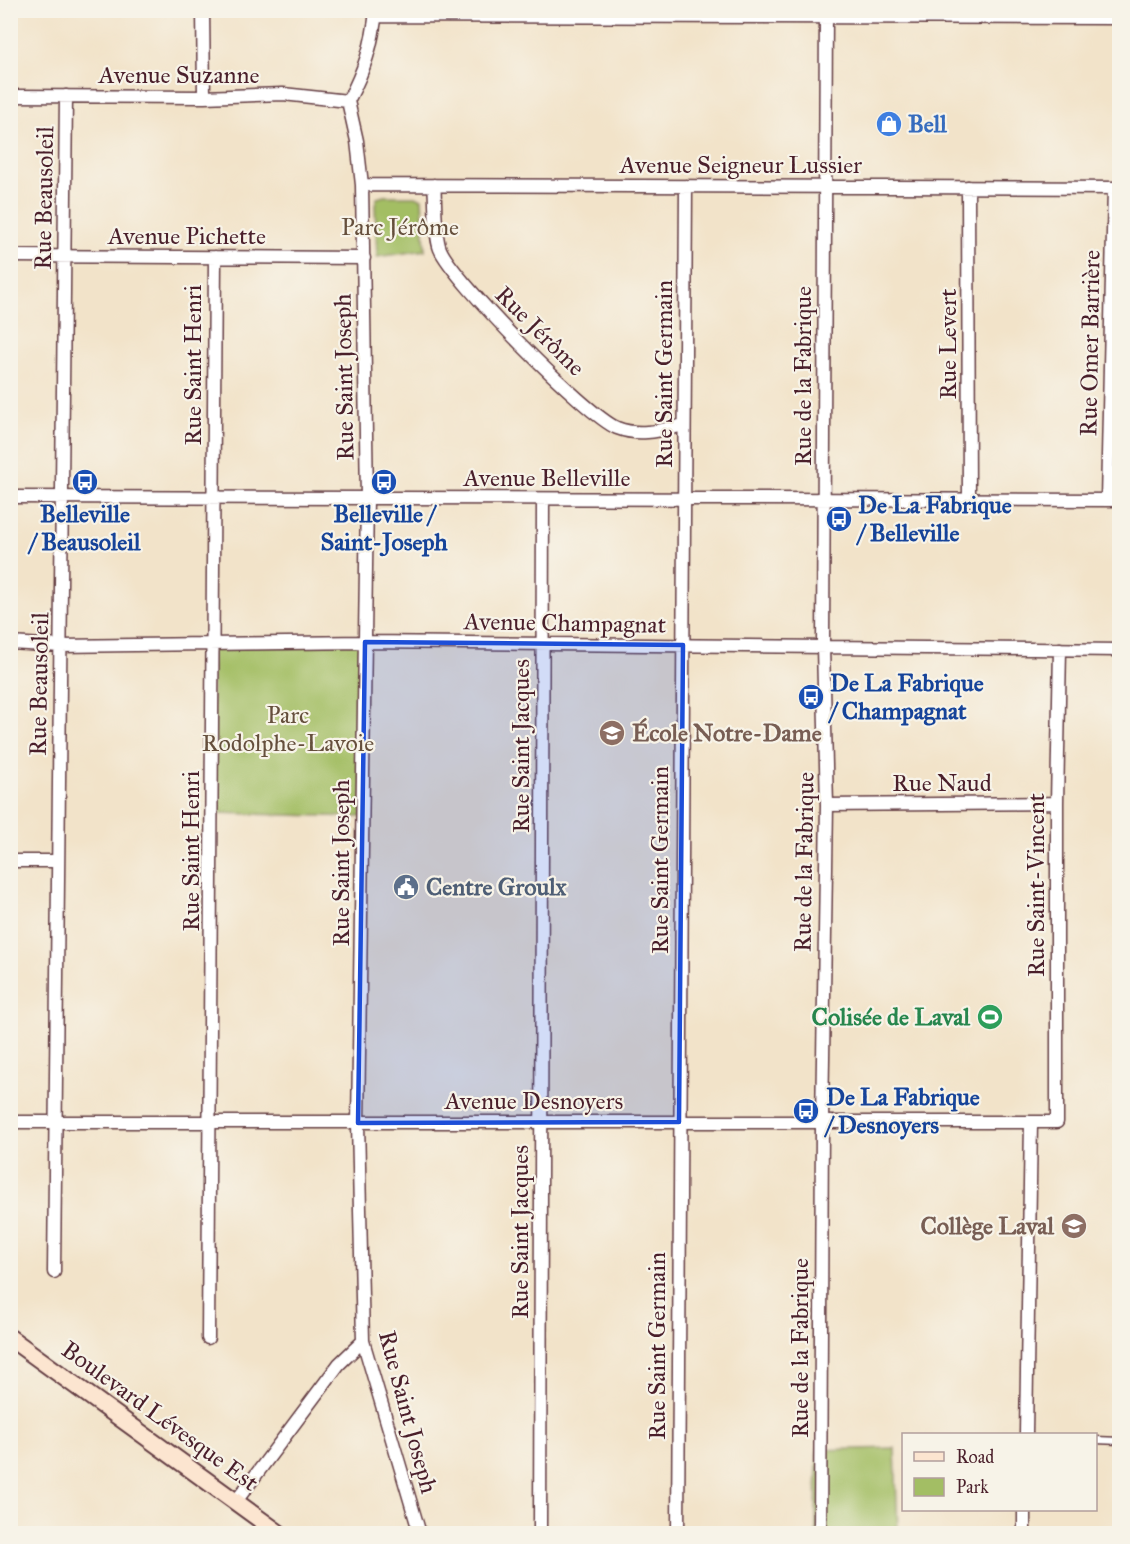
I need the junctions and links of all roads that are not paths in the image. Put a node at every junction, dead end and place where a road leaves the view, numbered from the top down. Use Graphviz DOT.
graph roads {
  1 [pos="203,10"];
  2 [pos="375,13"];
  3 [pos="677,13"];
  4 [pos="826,14"];
  5 [pos="1119,18"];
  6 [pos="10,96"];
  7 [pos="66,96"];
  8 [pos="204,97"];
  9 [pos="348,101"];
  10 [pos="362,185"];
  11 [pos="434,185"];
  12 [pos="686,186"];
  13 [pos="825,187"];
  14 [pos="968,187"];
  15 [pos="1117,188"];
  16 [pos="10,256"];
  17 [pos="65,256"];
  18 [pos="215,257"];
  19 [pos="364,258"];
  20 [pos="684,425"];
  21 [pos="10,497"];
  22 [pos="62,498"];
  23 [pos="213,498"];
  24 [pos="367,498"];
  25 [pos="543,499"];
  26 [pos="684,499"];
  27 [pos="824,499"];
  28 [pos="969,500"];
  29 [pos="1113,500"];
  30 [pos="364,642"];
  31 [pos="10,643"];
  32 [pos="212,644"];
  33 [pos="542,644"];
  34 [pos="683,645"];
  35 [pos="61,646"];
  36 [pos="823,646"];
  37 [pos="1060,649"];
  38 [pos="1119,650"];
  39 [pos="1057,803"];
  40 [pos="827,805"];
  41 [pos="10,861"];
  42 [pos="58,861"];
  43 [pos="10,1122"];
  44 [pos="55,1122"];
  45 [pos="209,1122"];
  46 [pos="541,1122"];
  47 [pos="679,1122"];
  48 [pos="822,1122"];
  49 [pos="1031,1122"];
  50 [pos="1057,1122"];
  51 [pos="358,1123"];
  52 [pos="54,1272"];
  53 [pos="10,1338"];
  54 [pos="208,1338"];
  55 [pos="363,1341"];
  56 [pos="1026,1433"];
  57 [pos="1097,1440"];
  58 [pos="1119,1441"];
  59 [pos="237,1500"];
  60 [pos="1024,1511"];
  61 [pos="280,1533"];
  62 [pos="420,1533"];
  63 [pos="540,1533"];
  64 [pos="678,1533"];
  65 [pos="820,1533"];
  66 [pos="1024,1533"];
  1 -- 8 [label="street"];
  2 -- 3 [label="street"];
  2 -- 9 [label="street"];
  3 -- 4 [label="street"];
  4 -- 5 [label="street"];
  4 -- 13 [label="street, Rue de la Fabrique"];
  6 -- 7 [label="street, Avenue Suzanne"];
  7 -- 8 [label="street, Avenue Suzanne"];
  7 -- 17 [label="street, Rue Beausoleil"];
  8 -- 9 [label="street, Avenue Suzanne"];
  9 -- 10 [label="street, Rue Saint Joseph"];
  10 -- 11 [label="street, Avenue Seigneur Lussier"];
  10 -- 19 [label="street, Rue Saint Joseph"];
  11 -- 12 [label="street, Avenue Seigneur Lussier"];
  11 -- 20 [label="street, Rue Jérôme"];
  12 -- 13 [label="street, Avenue Seigneur Lussier"];
  12 -- 20 [label="street, Rue Saint Germain"];
  13 -- 14 [label="street, Avenue Seigneur Lussier"];
  13 -- 27 [label="street, Rue de la Fabrique"];
  14 -- 15 [label="street, Avenue Seigneur Lussier"];
  14 -- 28 [label="street, Rue Levert"];
  15 -- 29 [label="street, Rue Omer Barrière"];
  16 -- 17 [label="street, Avenue Pichette"];
  17 -- 18 [label="street, Avenue Pichette"];
  17 -- 22 [label="street, Rue Beausoleil"];
  18 -- 19 [label="street, Avenue Pichette"];
  18 -- 23 [label="street, Rue Saint Henri"];
  19 -- 24 [label="street, Rue Saint Joseph"];
  20 -- 26 [label="street, Rue Saint Germain"];
  21 -- 22 [label="street, Avenue Belleville"];
  22 -- 23 [label="street, Avenue Belleville"];
  22 -- 35 [label="street, Rue Beausoleil"];
  23 -- 24 [label="street, Avenue Belleville"];
  23 -- 32 [label="street, Rue Saint Henri"];
  24 -- 25 [label="street, Avenue Belleville"];
  24 -- 30 [label="street, Rue Saint Joseph"];
  25 -- 26 [label="street, Avenue Belleville"];
  25 -- 33 [label="street, Rue Saint Jacques"];
  26 -- 27 [label="street, Avenue Belleville"];
  26 -- 34 [label="street, Rue Saint Germain"];
  27 -- 28 [label="street, Avenue Belleville"];
  27 -- 36 [label="street, Rue de la Fabrique"];
  28 -- 29 [label="street, Avenue Belleville"];
  30 -- 32 [label="street, Avenue Champagnat"];
  30 -- 33 [label="street, Avenue Champagnat"];
  30 -- 51 [label="street, Rue Saint Joseph"];
  31 -- 35 [label="street, Avenue Champagnat"];
  32 -- 35 [label="street, Avenue Champagnat"];
  32 -- 45 [label="street, Rue Saint Henri"];
  33 -- 34 [label="street, Avenue Champagnat"];
  33 -- 46 [label="street, Rue Saint Jacques"];
  34 -- 36 [label="street, Avenue Champagnat"];
  34 -- 47 [label="street, Rue Saint Germain"];
  35 -- 42 [label="street, Rue Beausoleil"];
  36 -- 37 [label="street, Avenue Champagnat"];
  36 -- 40 [label="street, Rue de la Fabrique"];
  37 -- 38 [label="street, Avenue Champagnat"];
  37 -- 39 [label="street, Rue Saint-Vincent"];
  39 -- 40 [label="street, Rue Naud"];
  39 -- 50 [label="street, Rue Saint-Vincent"];
  40 -- 48 [label="street, Rue de la Fabrique"];
  41 -- 42 [label="street"];
  42 -- 44 [label="street, Rue Beausoleil"];
  43 -- 44 [label="street, Avenue Desnoyers"];
  44 -- 45 [label="street, Avenue Desnoyers"];
  44 -- 52 [label="street, Rue Beausoleil"];
  45 -- 51 [label="street, Avenue Desnoyers"];
  45 -- 54 [label="street, Rue Saint Henri"];
  46 -- 47 [label="street, Avenue Desnoyers"];
  46 -- 51 [label="street, Avenue Desnoyers"];
  46 -- 63 [label="street, Rue Saint Jacques"];
  47 -- 48 [label="street, Avenue Desnoyers"];
  47 -- 64 [label="street, Rue Saint Germain"];
  48 -- 49 [label="street, Avenue Desnoyers"];
  48 -- 65 [label="street, Rue de la Fabrique"];
  49 -- 50 [label="street, Avenue Desnoyers"];
  49 -- 56 [label="street"];
  51 -- 55 [label="street, Rue Saint Joseph"];
  53 -- 59 [label="street, Boulevard Lévesque Est"];
  55 -- 59 [label="street"];
  55 -- 62 [label="street, Rue Saint Joseph"];
  57 -- 58 [label="lane"];
  59 -- 61 [label="street, Boulevard Lévesque Est"];
  60 -- 66 [label="street"];
}
